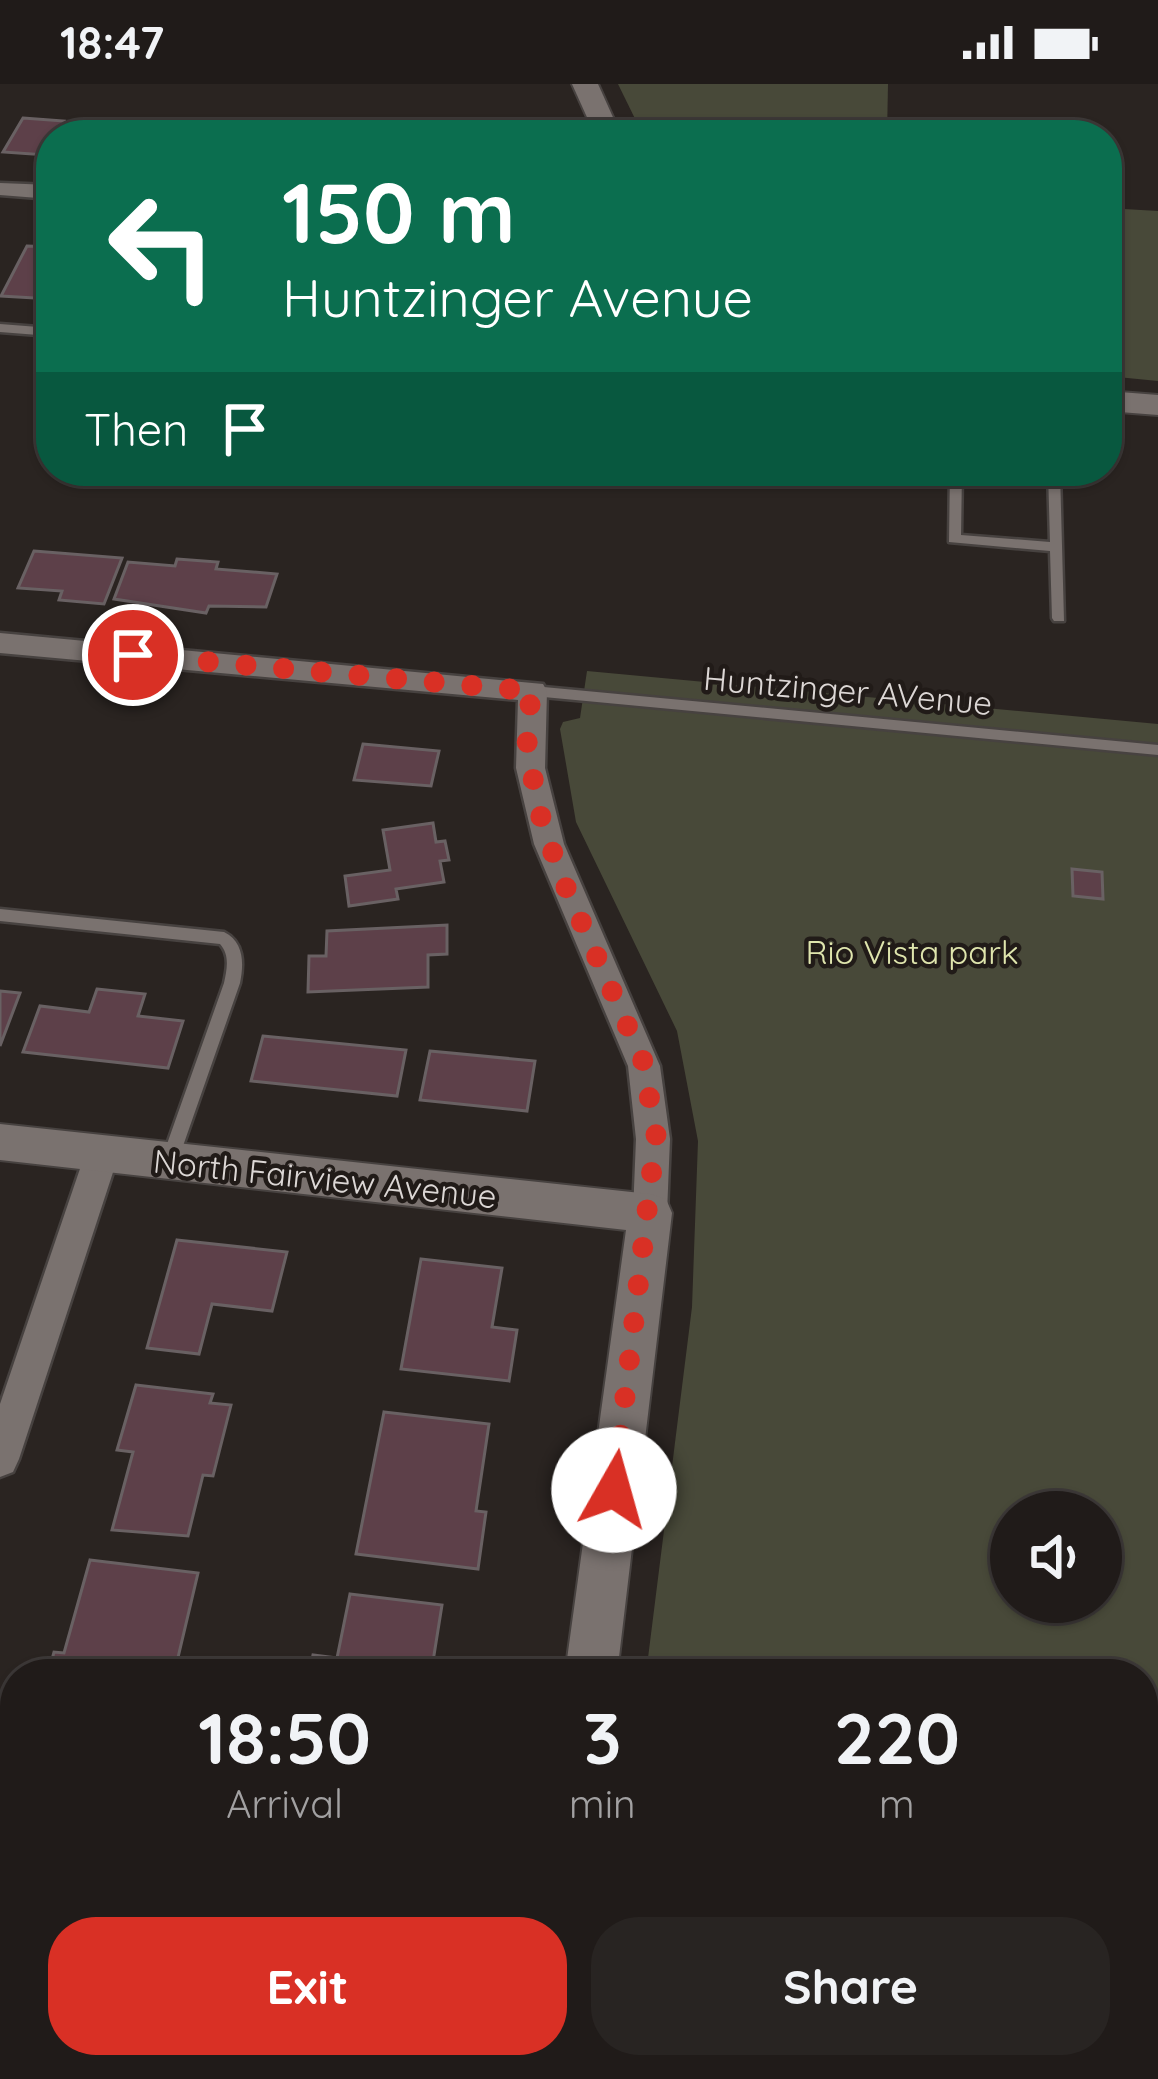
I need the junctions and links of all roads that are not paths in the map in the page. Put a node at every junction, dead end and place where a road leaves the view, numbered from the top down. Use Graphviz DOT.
graph roads {
  1 [pos="585,84"];
  2 [pos="601,120"];
  3 [pos="0,189"];
  4 [pos="36,191"];
  5 [pos="0,328"];
  6 [pos="36,331"];
  7 [pos="1122,402"];
  8 [pos="1158,405"];
  9 [pos="956,486"];
  10 [pos="1054,486"];
  11 [pos="1055,547"];
  12 [pos="1059,618"];
  13 [pos="0,643"];
  14 [pos="533,691"];
  15 [pos="1158,750"];
  16 [pos="0,915"];
  17 [pos="0,1142"];
  18 [pos="102,1154"];
  19 [pos="170,1161"];
  20 [pos="650,1213"];
  21 [pos="0,1459"];
  22 [pos="593,1659"];
  1 -- 2 [label="street"];
  3 -- 4 [label="street"];
  5 -- 6 [label="lane"];
  7 -- 8 [label="street"];
  9 -- 11 [label="lane"];
  10 -- 11 [label="lane"];
  11 -- 12 [label="lane"];
  13 -- 14 [label="street"];
  14 -- 15 [label="lane, Huntzinger AVenue"];
  14 -- 20 [label="street"];
  16 -- 19 [label="lane"];
  17 -- 18 [label="street, North Fairview Avenue"];
  18 -- 19 [label="street, North Fairview Avenue"];
  18 -- 21 [label="street"];
  19 -- 20 [label="street, North Fairview Avenue"];
  20 -- 22 [label="street"];
}
